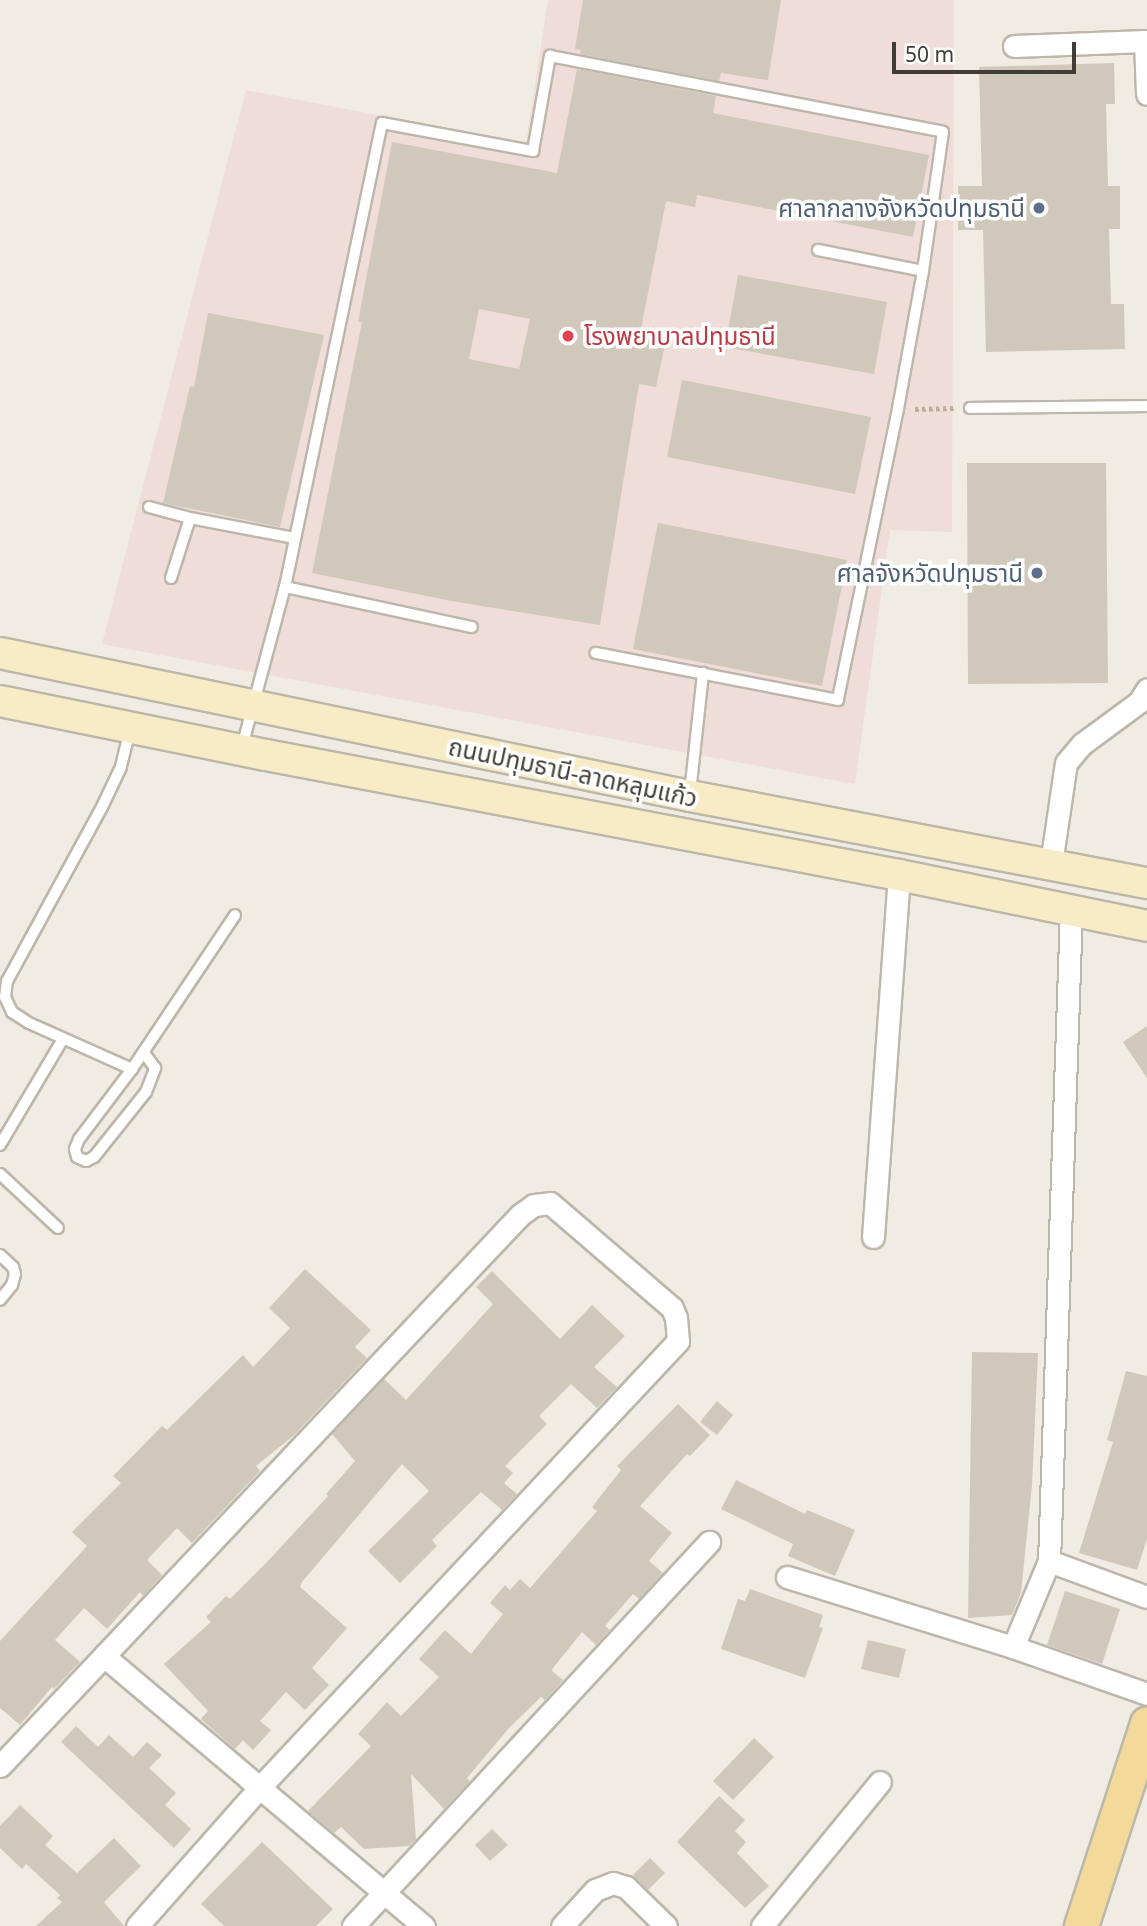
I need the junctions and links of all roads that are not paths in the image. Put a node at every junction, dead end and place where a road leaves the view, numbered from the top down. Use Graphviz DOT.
graph roads {
  1 [pos="1014,46"];
  2 [pos="1147,94"];
  3 [pos="1147,104"];
  4 [pos="818,250"];
  5 [pos="923,271"];
  6 [pos="1147,406"];
  7 [pos="970,408"];
  8 [pos="149,507"];
  9 [pos="190,518"];
  10 [pos="295,538"];
  11 [pos="171,579"];
  12 [pos="285,587"];
  13 [pos="472,627"];
  14 [pos="0,653"];
  15 [pos="596,653"];
  16 [pos="703,673"];
  17 [pos="1147,689"];
  18 [pos="0,701"];
  19 [pos="255,707"];
  20 [pos="131,727"];
  21 [pos="241,750"];
  22 [pos="690,796"];
  23 [pos="1051,864"];
  24 [pos="899,875"];
  25 [pos="1147,883"];
  26 [pos="1071,909"];
  27 [pos="235,915"];
  28 [pos="1147,926"];
  29 [pos="63,1039"];
  30 [pos="144,1053"];
  31 [pos="132,1069"];
  32 [pos="0,1146"];
  33 [pos="0,1174"];
  34 [pos="58,1228"];
  35 [pos="873,1237"];
  36 [pos="0,1255"];
  37 [pos="0,1300"];
  38 [pos="709,1542"];
  39 [pos="1049,1561"];
  40 [pos="787,1577"];
  41 [pos="1147,1597"];
  42 [pos="1013,1647"];
  43 [pos="104,1656"];
  44 [pos="1147,1694"];
  45 [pos="1147,1723"];
  46 [pos="0,1766"];
  47 [pos="880,1782"];
  48 [pos="261,1786"];
  49 [pos="384,1892"];
  50 [pos="137,1926"];
  51 [pos="352,1926"];
  52 [pos="424,1926"];
  53 [pos="562,1926"];
  54 [pos="666,1926"];
  55 [pos="762,1926"];
  56 [pos="1081,1926"];
  1 -- 2 [label="street"];
  2 -- 3 [label="street"];
  4 -- 5 [label="lane"];
  5 -- 10 [label="lane"];
  5 -- 16 [label="lane"];
  6 -- 7 [label="lane"];
  8 -- 9 [label="lane"];
  9 -- 10 [label="lane"];
  9 -- 11 [label="lane"];
  10 -- 12 [label="lane"];
  12 -- 13 [label="lane"];
  12 -- 19 [label="lane"];
  14 -- 19 [label="main road, ถนนปทุมธานี-ลาดหลุมแก้ว"];
  15 -- 16 [label="lane"];
  16 -- 22 [label="lane"];
  17 -- 23 [label="street"];
  18 -- 20 [label="main road, ถนนปทุมธานี-ลาดหลุมแก้ว"];
  19 -- 21 [label="lane"];
  19 -- 22 [label="main road, ถนนปทุมธานี-ลาดหลุมแก้ว"];
  20 -- 21 [label="main road, ถนนปทุมธานี-ลาดหลุมแก้ว"];
  20 -- 29 [label="lane"];
  21 -- 24 [label="main road, ถนนปทุมธานี-ลาดหลุมแก้ว"];
  22 -- 23 [label="main road, ถนนปทุมธานี-ลาดหลุมแก้ว"];
  23 -- 25 [label="main road, ถนนปทุมธานี-ลาดหลุมแก้ว"];
  24 -- 26 [label="main road, ถนนปทุมธานี-ลาดหลุมแก้ว"];
  24 -- 35 [label="street"];
  26 -- 28 [label="main road, ถนนปทุมธานี-ลาดหลุมแก้ว"];
  26 -- 39 [label="street"];
  27 -- 30 [label="lane"];
  29 -- 31 [label="lane"];
  29 -- 32 [label="lane"];
  30 -- 31 [label="lane"];
  30 -- 31 [label="lane"];
  33 -- 34 [label="lane"];
  36 -- 37 [label="lane"];
  38 -- 49 [label="street"];
  39 -- 41 [label="street"];
  39 -- 42 [label="street"];
  40 -- 42 [label="street"];
  42 -- 44 [label="street"];
  43 -- 46 [label="street"];
  43 -- 48 [label="street"];
  43 -- 48 [label="street"];
  45 -- 56 [label="main road"];
  47 -- 55 [label="street"];
  48 -- 49 [label="street"];
  48 -- 50 [label="street"];
  49 -- 51 [label="street"];
  49 -- 52 [label="street"];
  53 -- 54 [label="street"];
}
